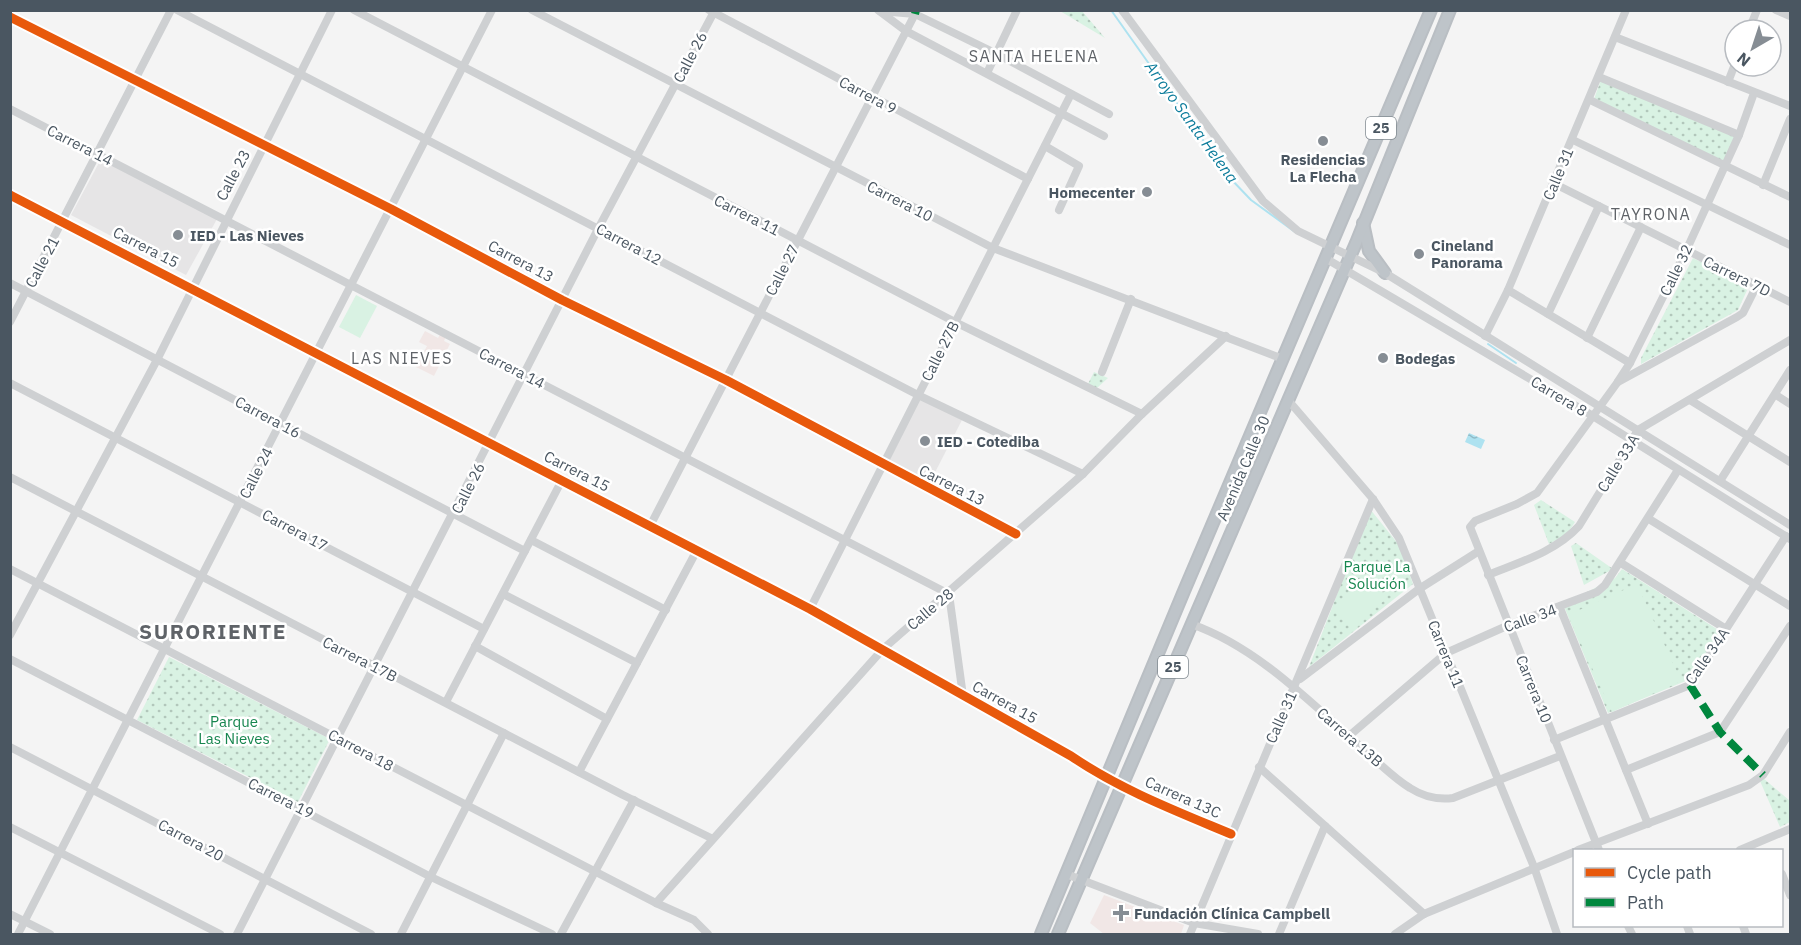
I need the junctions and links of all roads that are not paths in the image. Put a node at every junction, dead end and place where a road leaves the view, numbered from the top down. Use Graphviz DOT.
graph roads {
  1 [pos="171,10"];
  2 [pos="177,10"];
  3 [pos="332,10"];
  4 [pos="354,10"];
  5 [pos="492,10"];
  6 [pos="532,10"];
  7 [pos="1017,10"];
  8 [pos="1122,10"];
  9 [pos="1431,10"];
  10 [pos="1450,10"];
  11 [pos="1626,10"];
  12 [pos="1776,10"];
  13 [pos="712,11"];
  14 [pos="878,11"];
  15 [pos="915,14"];
  16 [pos="1791,16"];
  17 [pos="10,17"];
  18 [pos="906,31"];
  19 [pos="1615,37"];
  20 [pos="995,53"];
  21 [pos="463,68"];
  22 [pos="301,73"];
  23 [pos="987,73"];
  24 [pos="1599,77"];
  25 [pos="1729,78"];
  26 [pos="136,81"];
  27 [pos="1728,82"];
  28 [pos="676,83"];
  29 [pos="1754,93"];
  30 [pos="1071,94"];
  31 [pos="872,97"];
  32 [pos="1590,100"];
  33 [pos="1791,106"];
  34 [pos="10,109"];
  35 [pos="1062,113"];
  36 [pos="1109,114"];
  37 [pos="1791,119"];
  38 [pos="1104,135"];
  39 [pos="1739,135"];
  40 [pos="426,138"];
  41 [pos="1573,140"];
  42 [pos="265,146"];
  43 [pos="1045,146"];
  44 [pos="98,154"];
  45 [pos="637,158"];
  46 [pos="1725,167"];
  47 [pos="835,168"];
  48 [pos="1028,179"];
  49 [pos="1554,184"];
  50 [pos="1763,185"];
  51 [pos="10,195"];
  52 [pos="1791,198"];
  53 [pos="1599,206"];
  54 [pos="1707,206"];
  55 [pos="391,209"];
  56 [pos="1059,210"];
  57 [pos="226,220"];
  58 [pos="63,221"];
  59 [pos="1363,223"];
  60 [pos="599,227"];
  61 [pos="1641,227"];
  62 [pos="797,241"];
  63 [pos="1331,245"];
  64 [pos="1791,245"];
  65 [pos="993,248"];
  66 [pos="1686,251"];
  67 [pos="1350,255"];
  68 [pos="1324,258"];
  69 [pos="1344,268"];
  70 [pos="1385,273"];
  71 [pos="10,283"];
  72 [pos="352,285"];
  73 [pos="1757,285"];
  74 [pos="193,289"];
  75 [pos="1508,290"];
  76 [pos="26,291"];
  77 [pos="1131,299"];
  78 [pos="562,300"];
  79 [pos="1791,302"];
  80 [pos="760,313"];
  81 [pos="1548,314"];
  82 [pos="10,322"];
  83 [pos="955,322"];
  84 [pos="1226,336"];
  85 [pos="1485,336"];
  86 [pos="1587,338"];
  87 [pos="1791,340"];
  88 [pos="318,353"];
  89 [pos="158,358"];
  90 [pos="1283,359"];
  91 [pos="1630,363"];
  92 [pos="1791,370"];
  93 [pos="1102,372"];
  94 [pos="524,374"];
  95 [pos="726,380"];
  96 [pos="10,383"];
  97 [pos="1617,383"];
  98 [pos="918,395"];
  99 [pos="1776,395"];
  100 [pos="1288,400"];
  101 [pos="1690,400"];
  102 [pos="1791,404"];
  103 [pos="1600,407"];
  104 [pos="1142,414"];
  105 [pos="1593,416"];
  106 [pos="280,424"];
  107 [pos="1638,430"];
  108 [pos="1748,436"];
  109 [pos="116,437"];
  110 [pos="1631,441"];
  111 [pos="491,443"];
  112 [pos="685,458"];
  113 [pos="1791,462"];
  114 [pos="882,465"];
  115 [pos="1678,470"];
  116 [pos="1083,474"];
  117 [pos="10,477"];
  118 [pos="562,480"];
  119 [pos="1720,481"];
  120 [pos="1373,499"];
  121 [pos="241,502"];
  122 [pos="76,512"];
  123 [pos="454,514"];
  124 [pos="1648,519"];
  125 [pos="1791,525"];
  126 [pos="650,526"];
  127 [pos="1470,527"];
  128 [pos="1016,534"];
  129 [pos="1788,538"];
  130 [pos="531,540"];
  131 [pos="845,540"];
  132 [pos="697,550"];
  133 [pos="525,551"];
  134 [pos="1479,551"];
  135 [pos="1621,563"];
  136 [pos="10,569"];
  137 [pos="1488,575"];
  138 [pos="204,577"];
  139 [pos="38,583"];
  140 [pos="1756,585"];
  141 [pos="1419,589"];
  142 [pos="414,592"];
  143 [pos="503,594"];
  144 [pos="949,594"];
  145 [pos="1791,606"];
  146 [pos="1560,608"];
  147 [pos="810,609"];
  148 [pos="666,610"];
  149 [pos="1191,624"];
  150 [pos="1509,626"];
  151 [pos="1791,626"];
  152 [pos="484,629"];
  153 [pos="1726,629"];
  154 [pos="10,635"];
  155 [pos="475,646"];
  156 [pos="883,649"];
  157 [pos="165,650"];
  158 [pos="1446,653"];
  159 [pos="10,659"];
  160 [pos="638,663"];
  161 [pos="375,667"];
  162 [pos="1298,680"];
  163 [pos="1294,688"];
  164 [pos="963,696"];
  165 [pos="446,702"];
  166 [pos="1605,719"];
  167 [pos="607,720"];
  168 [pos="130,721"];
  169 [pos="1791,732"];
  170 [pos="504,734"];
  171 [pos="1349,736"];
  172 [pos="338,738"];
  173 [pos="1554,740"];
  174 [pos="10,747"];
  175 [pos="1560,756"];
  176 [pos="1259,766"];
  177 [pos="1626,770"];
  178 [pos="579,772"];
  179 [pos="1106,778"];
  180 [pos="1497,782"];
  181 [pos="1123,786"];
  182 [pos="94,790"];
  183 [pos="633,800"];
  184 [pos="468,807"];
  185 [pos="302,808"];
  186 [pos="1648,824"];
  187 [pos="1325,826"];
  188 [pos="10,827"];
  189 [pos="1791,829"];
  190 [pos="1231,834"];
  191 [pos="711,838"];
  192 [pos="1766,840"];
  193 [pos="1598,847"];
  194 [pos="1743,849"];
  195 [pos="1770,849"];
  196 [pos="60,852"];
  197 [pos="1573,852"];
  198 [pos="1534,867"];
  199 [pos="596,872"];
  200 [pos="1066,874"];
  201 [pos="1783,876"];
  202 [pos="431,877"];
  203 [pos="265,879"];
  204 [pos="1082,880"];
  205 [pos="1791,895"];
  206 [pos="656,903"];
  207 [pos="10,914"];
  208 [pos="1424,914"];
  209 [pos="25,922"];
  210 [pos="1194,923"];
  211 [pos="18,934"];
  212 [pos="50,934"];
  213 [pos="220,934"];
  214 [pos="237,934"];
  215 [pos="370,934"];
  216 [pos="401,934"];
  217 [pos="552,934"];
  218 [pos="561,934"];
  219 [pos="708,934"];
  220 [pos="1041,934"];
  221 [pos="1058,934"];
  222 [pos="1190,934"];
  223 [pos="1258,934"];
  224 [pos="1279,934"];
  225 [pos="1395,934"];
  226 [pos="1557,934"];
  1 -- 26 [label="street, Calle 21"];
  2 -- 22 [label="street, Carrera 12"];
  3 -- 22 [label="street, Calle 23"];
  4 -- 21 [label="street, Carrera 11"];
  5 -- 21 [label="street, Calle 24"];
  6 -- 28 [label="street, Carrera 10"];
  7 -- 20 [label="street"];
  8 -- 63 [label="street, Carrera 8"];
  9 -- 63 [label="highway, Avenida Calle 30 / 25"];
  10 -- 59 [label="highway, Avenida Calle 30 / 25"];
  11 -- 19 [label="street, Calle 31"];
  12 -- 16 [label="street"];
  13 -- 28 [label="street, Calle 26"];
  13 -- 31 [label="street, Carrera 9"];
  14 -- 15 [label="street"];
  14 -- 18 [label="street"];
  15 -- 18 [label="street, Calle 27"];
  15 -- 20 [label="street"];
  17 -- 26 [label="street, Carrera 13"];
  18 -- 23 [label="street"];
  18 -- 31 [label="street, Calle 27"];
  19 -- 24 [label="street, Calle 31"];
  19 -- 27 [label="street"];
  20 -- 23 [label="street"];
  20 -- 30 [label="street"];
  21 -- 40 [label="street, Calle 24"];
  21 -- 45 [label="street, Carrera 11"];
  22 -- 40 [label="street, Carrera 12"];
  22 -- 42 [label="street, Calle 23"];
  23 -- 35 [label="street"];
  24 -- 32 [label="street, Calle 31"];
  24 -- 39 [label="street"];
  25 -- 27 [label="street"];
  26 -- 42 [label="street, Carrera 13"];
  26 -- 44 [label="street, Calle 21"];
  27 -- 29 [label="street"];
  28 -- 45 [label="street, Calle 26"];
  28 -- 47 [label="street, Carrera 10"];
  29 -- 33 [label="street"];
  29 -- 39 [label="street, Calle 32"];
  30 -- 35 [label="street, Calle 27B"];
  30 -- 36 [label="street"];
  31 -- 47 [label="street, Calle 27"];
  31 -- 48 [label="street, Carrera 9"];
  32 -- 41 [label="street, Calle 31"];
  32 -- 46 [label="street"];
  34 -- 44 [label="street, Carrera 14"];
  35 -- 38 [label="street"];
  35 -- 43 [label="street, Calle 27B"];
  37 -- 50 [label="street"];
  39 -- 46 [label="street, Calle 32"];
  40 -- 55 [label="street, Calle 24"];
  40 -- 60 [label="street, Carrera 12"];
  41 -- 49 [label="street, Calle 31"];
  41 -- 54 [label="street"];
  42 -- 55 [label="street, Carrera 13"];
  42 -- 57 [label="street, Calle 23"];
  43 -- 48 [label="street, Calle 27B"];
  43 -- 56 [label="street"];
  44 -- 57 [label="street, Carrera 14"];
  44 -- 58 [label="street, Calle 21"];
  45 -- 60 [label="street, Calle 26"];
  45 -- 62 [label="street, Carrera 11"];
  46 -- 50 [label="street"];
  46 -- 54 [label="street, Calle 32"];
  47 -- 62 [label="street, Calle 27"];
  47 -- 65 [label="street, Carrera 10"];
  48 -- 65 [label="street, Calle 27B"];
  49 -- 53 [label="street, Carrera 7D"];
  49 -- 75 [label="street, Calle 31"];
  50 -- 52 [label="street"];
  51 -- 58 [label="street, Carrera 15"];
  53 -- 61 [label="street, Carrera 7D"];
  53 -- 81 [label="street"];
  54 -- 64 [label="street"];
  54 -- 66 [label="street, Calle 32"];
  55 -- 72 [label="street, Calle 24"];
  55 -- 78 [label="street, Carrera 13"];
  57 -- 72 [label="street, Carrera 14"];
  57 -- 74 [label="street, Calle 23"];
  58 -- 74 [label="street, Carrera 15"];
  58 -- 76 [label="street, Calle 21"];
  59 -- 67 [label="highway, Avenida Calle 30 / 25"];
  59 -- 70 [label="highway"];
  60 -- 78 [label="street, Calle 26"];
  60 -- 80 [label="street, Carrera 12"];
  61 -- 66 [label="street, Carrera 7D"];
  61 -- 86 [label="street"];
  62 -- 80 [label="street, Calle 27"];
  62 -- 83 [label="street, Carrera 11"];
  63 -- 67 [label="street, Carrera 8"];
  63 -- 68 [label="highway, Avenida Calle 30 / 25"];
  65 -- 77 [label="street, Carrera 10"];
  65 -- 83 [label="street, Calle 27B"];
  66 -- 73 [label="street, Carrera 7D"];
  66 -- 91 [label="street, Calle 32"];
  67 -- 69 [label="highway, Avenida Calle 30 / 25"];
  67 -- 70 [label="street, Carrera 8"];
  68 -- 69 [label="street, Carrera 8"];
  68 -- 90 [label="highway, Avenida Calle 30 / 25"];
  69 -- 100 [label="highway, Avenida Calle 30 / 25"];
  69 -- 105 [label="street, Carrera 8"];
  70 -- 85 [label="street, Carrera 8"];
  71 -- 76 [label="street, Carrera 16"];
  72 -- 88 [label="street, Calle 24"];
  72 -- 94 [label="street, Carrera 14"];
  73 -- 79 [label="street, Carrera 7D"];
  73 -- 97 [label="street"];
  74 -- 88 [label="street, Carrera 15"];
  74 -- 89 [label="street, Calle 23"];
  75 -- 81 [label="street"];
  75 -- 85 [label="street, Calle 31"];
  76 -- 82 [label="street, Calle 21"];
  76 -- 89 [label="street, Carrera 16"];
  77 -- 84 [label="street, Carrera 10"];
  77 -- 93 [label="street"];
  78 -- 94 [label="street, Calle 26"];
  78 -- 95 [label="street, Carrera 13"];
  80 -- 95 [label="street, Calle 27"];
  80 -- 98 [label="street, Carrera 12"];
  81 -- 86 [label="street"];
  83 -- 98 [label="street, Calle 27B"];
  83 -- 104 [label="street, Carrera 11"];
  84 -- 90 [label="street, Carrera 10"];
  84 -- 104 [label="street, Calle 28"];
  85 -- 103 [label="street, Carrera 8"];
  86 -- 91 [label="street"];
  87 -- 101 [label="street, Calle 33A"];
  88 -- 106 [label="street, Calle 24"];
  88 -- 111 [label="street, Carrera 15"];
  89 -- 106 [label="street, Carrera 16"];
  89 -- 109 [label="street, Calle 23"];
  90 -- 179 [label="highway, Avenida Calle 30 / 25"];
  91 -- 97 [label="street, Calle 32"];
  92 -- 99 [label="street"];
  94 -- 111 [label="street, Calle 26"];
  94 -- 112 [label="street, Carrera 14"];
  95 -- 112 [label="street, Calle 27"];
  95 -- 114 [label="street, Carrera 13"];
  96 -- 109 [label="street, Carrera 17"];
  97 -- 103 [label="street, Calle 32"];
  98 -- 114 [label="street, Calle 27B"];
  98 -- 116 [label="street, Carrera 12"];
  99 -- 102 [label="street"];
  99 -- 108 [label="street"];
  100 -- 120 [label="street, Carrera 11"];
  100 -- 149 [label="highway, Avenida Calle 30 / 25"];
  101 -- 107 [label="street, Calle 33A"];
  101 -- 108 [label="street"];
  103 -- 105 [label="street, Calle 32"];
  103 -- 107 [label="street, Carrera 8"];
  104 -- 116 [label="street, Calle 28"];
  105 -- 110 [label="street, Carrera 8"];
  105 -- 127 [label="street, Calle 32"];
  106 -- 121 [label="street, Calle 24"];
  106 -- 123 [label="street, Carrera 16"];
  107 -- 110 [label="street, Calle 33A"];
  107 -- 119 [label="street, Carrera 8"];
  108 -- 113 [label="street"];
  108 -- 119 [label="street"];
  109 -- 121 [label="street, Carrera 17"];
  109 -- 122 [label="street, Calle 23"];
  110 -- 115 [label="street, Carrera 8"];
  110 -- 137 [label="street, Calle 33A"];
  111 -- 118 [label="street, Carrera 15"];
  111 -- 123 [label="street, Calle 26"];
  112 -- 126 [label="street, Calle 27"];
  112 -- 131 [label="street, Carrera 14"];
  114 -- 128 [label="street, Carrera 13"];
  114 -- 131 [label="street, Calle 27B"];
  115 -- 124 [label="street, Calle 34"];
  115 -- 129 [label="street, Carrera 8"];
  116 -- 128 [label="street, Calle 28"];
  117 -- 122 [label="street, Carrera 17B"];
  118 -- 126 [label="street, Carrera 15"];
  118 -- 130 [label="street"];
  119 -- 125 [label="street, Carrera 8"];
  120 -- 141 [label="street, Carrera 11"];
  120 -- 162 [label="street, Calle 31"];
  121 -- 138 [label="street, Calle 24"];
  121 -- 142 [label="street, Carrera 17"];
  122 -- 138 [label="street, Carrera 17B"];
  122 -- 139 [label="street, Calle 23"];
  123 -- 133 [label="street, Carrera 16"];
  123 -- 142 [label="street, Calle 26"];
  124 -- 135 [label="street, Calle 34"];
  124 -- 140 [label="street"];
  126 -- 132 [label="street, Carrera 15"];
  127 -- 134 [label="street, Carrera 10"];
  128 -- 144 [label="street, Calle 28"];
  129 -- 140 [label="street, Calle 34A"];
  130 -- 133 [label="street"];
  130 -- 148 [label="street"];
  131 -- 144 [label="street, Carrera 14"];
  131 -- 147 [label="street, Calle 27B"];
  132 -- 147 [label="street, Carrera 15"];
  132 -- 148 [label="street"];
  133 -- 143 [label="street"];
  134 -- 137 [label="street, Carrera 10"];
  134 -- 141 [label="street"];
  135 -- 146 [label="street, Calle 34"];
  135 -- 153 [label="street"];
  136 -- 139 [label="street, Carrera 18"];
  137 -- 150 [label="street, Carrera 10"];
  138 -- 157 [label="street, Calle 24"];
  138 -- 161 [label="street, Carrera 17B"];
  139 -- 154 [label="street, Calle 23"];
  139 -- 157 [label="street, Carrera 18"];
  140 -- 145 [label="street"];
  140 -- 153 [label="street, Calle 34A"];
  141 -- 158 [label="street, Carrera 11"];
  141 -- 162 [label="street"];
  142 -- 152 [label="street, Carrera 17"];
  142 -- 161 [label="street, Calle 26"];
  143 -- 152 [label="street"];
  143 -- 160 [label="street"];
  144 -- 156 [label="street, Calle 28"];
  144 -- 164 [label="street"];
  146 -- 150 [label="street, Calle 34"];
  146 -- 166 [label="street"];
  147 -- 156 [label="street, Carrera 15"];
  148 -- 160 [label="street"];
  149 -- 163 [label="street, Carrera 13B"];
  149 -- 181 [label="highway, Avenida Calle 30 / 25"];
  150 -- 158 [label="street, Calle 34"];
  150 -- 173 [label="street, Carrera 10"];
  151 -- 177 [label="street"];
  152 -- 155 [label="street"];
  153 -- 166 [label="street, Calle 34A"];
  155 -- 165 [label="street"];
  155 -- 167 [label="street"];
  156 -- 164 [label="street, Carrera 15"];
  156 -- 191 [label="street, Calle 28"];
  157 -- 168 [label="street, Calle 24"];
  157 -- 172 [label="street, Carrera 18"];
  158 -- 171 [label="street, Calle 34"];
  158 -- 180 [label="street, Carrera 11"];
  159 -- 168 [label="street, Carrera 19"];
  160 -- 167 [label="street"];
  161 -- 165 [label="street, Carrera 17B"];
  161 -- 172 [label="street, Calle 26"];
  162 -- 163 [label="street, Calle 31"];
  163 -- 171 [label="street, Carrera 13B"];
  163 -- 176 [label="street, Calle 31"];
  164 -- 179 [label="street, Carrera 15"];
  165 -- 170 [label="street, Carrera 17B"];
  166 -- 173 [label="street, Calle 34A"];
  166 -- 177 [label="street"];
  167 -- 178 [label="street"];
  168 -- 182 [label="street, Calle 24"];
  168 -- 185 [label="street, Carrera 19"];
  169 -- 186 [label="street"];
  170 -- 178 [label="street, Carrera 17B"];
  170 -- 184 [label="street"];
  171 -- 180 [label="street, Carrera 13B"];
  172 -- 184 [label="street, Carrera 18"];
  172 -- 185 [label="street, Calle 26"];
  173 -- 175 [label="street, Carrera 10"];
  174 -- 182 [label="street, Carrera 20"];
  175 -- 180 [label="street"];
  175 -- 193 [label="street, Carrera 10"];
  176 -- 187 [label="street"];
  176 -- 190 [label="street, Calle 31"];
  177 -- 186 [label="street"];
  178 -- 183 [label="street, Carrera 17B"];
  179 -- 181 [label="street, Carrera 15"];
  179 -- 200 [label="highway, Avenida Calle 30 / 25"];
  180 -- 198 [label="street, Carrera 11"];
  181 -- 190 [label="street, Carrera 13C"];
  181 -- 204 [label="highway, Avenida Calle 30 / 25"];
  182 -- 196 [label="street, Calle 24"];
  182 -- 203 [label="street, Carrera 20"];
  183 -- 191 [label="street, Carrera 17B"];
  183 -- 199 [label="street"];
  184 -- 199 [label="street, Carrera 18"];
  184 -- 202 [label="street"];
  185 -- 202 [label="street, Carrera 19"];
  185 -- 203 [label="street, Calle 26"];
  186 -- 193 [label="street"];
  187 -- 208 [label="street"];
  187 -- 224 [label="street"];
  188 -- 196 [label="street"];
  189 -- 192 [label="street"];
  190 -- 210 [label="street, Calle 31"];
  191 -- 206 [label="street, Calle 28"];
  192 -- 194 [label="street"];
  192 -- 195 [label="street"];
  196 -- 209 [label="street, Calle 24"];
  196 -- 213 [label="street"];
  197 -- 198 [label="street"];
  198 -- 208 [label="street"];
  198 -- 226 [label="street, Carrera 11"];
  199 -- 206 [label="street, Carrera 18"];
  199 -- 218 [label="street"];
  200 -- 204 [label="street"];
  200 -- 220 [label="highway, Avenida Calle 30 / 25"];
  201 -- 205 [label="street"];
  202 -- 216 [label="street"];
  202 -- 217 [label="street, Carrera 19"];
  203 -- 214 [label="street, Calle 26"];
  203 -- 215 [label="street, Carrera 20"];
  204 -- 210 [label="street"];
  204 -- 221 [label="highway, Avenida Calle 30 / 25"];
  206 -- 219 [label="street, Carrera 18"];
  207 -- 209 [label="street"];
  208 -- 225 [label="street"];
  209 -- 211 [label="street, Calle 24"];
  209 -- 212 [label="street"];
  210 -- 222 [label="street, Calle 31"];
  210 -- 223 [label="street"];
}
